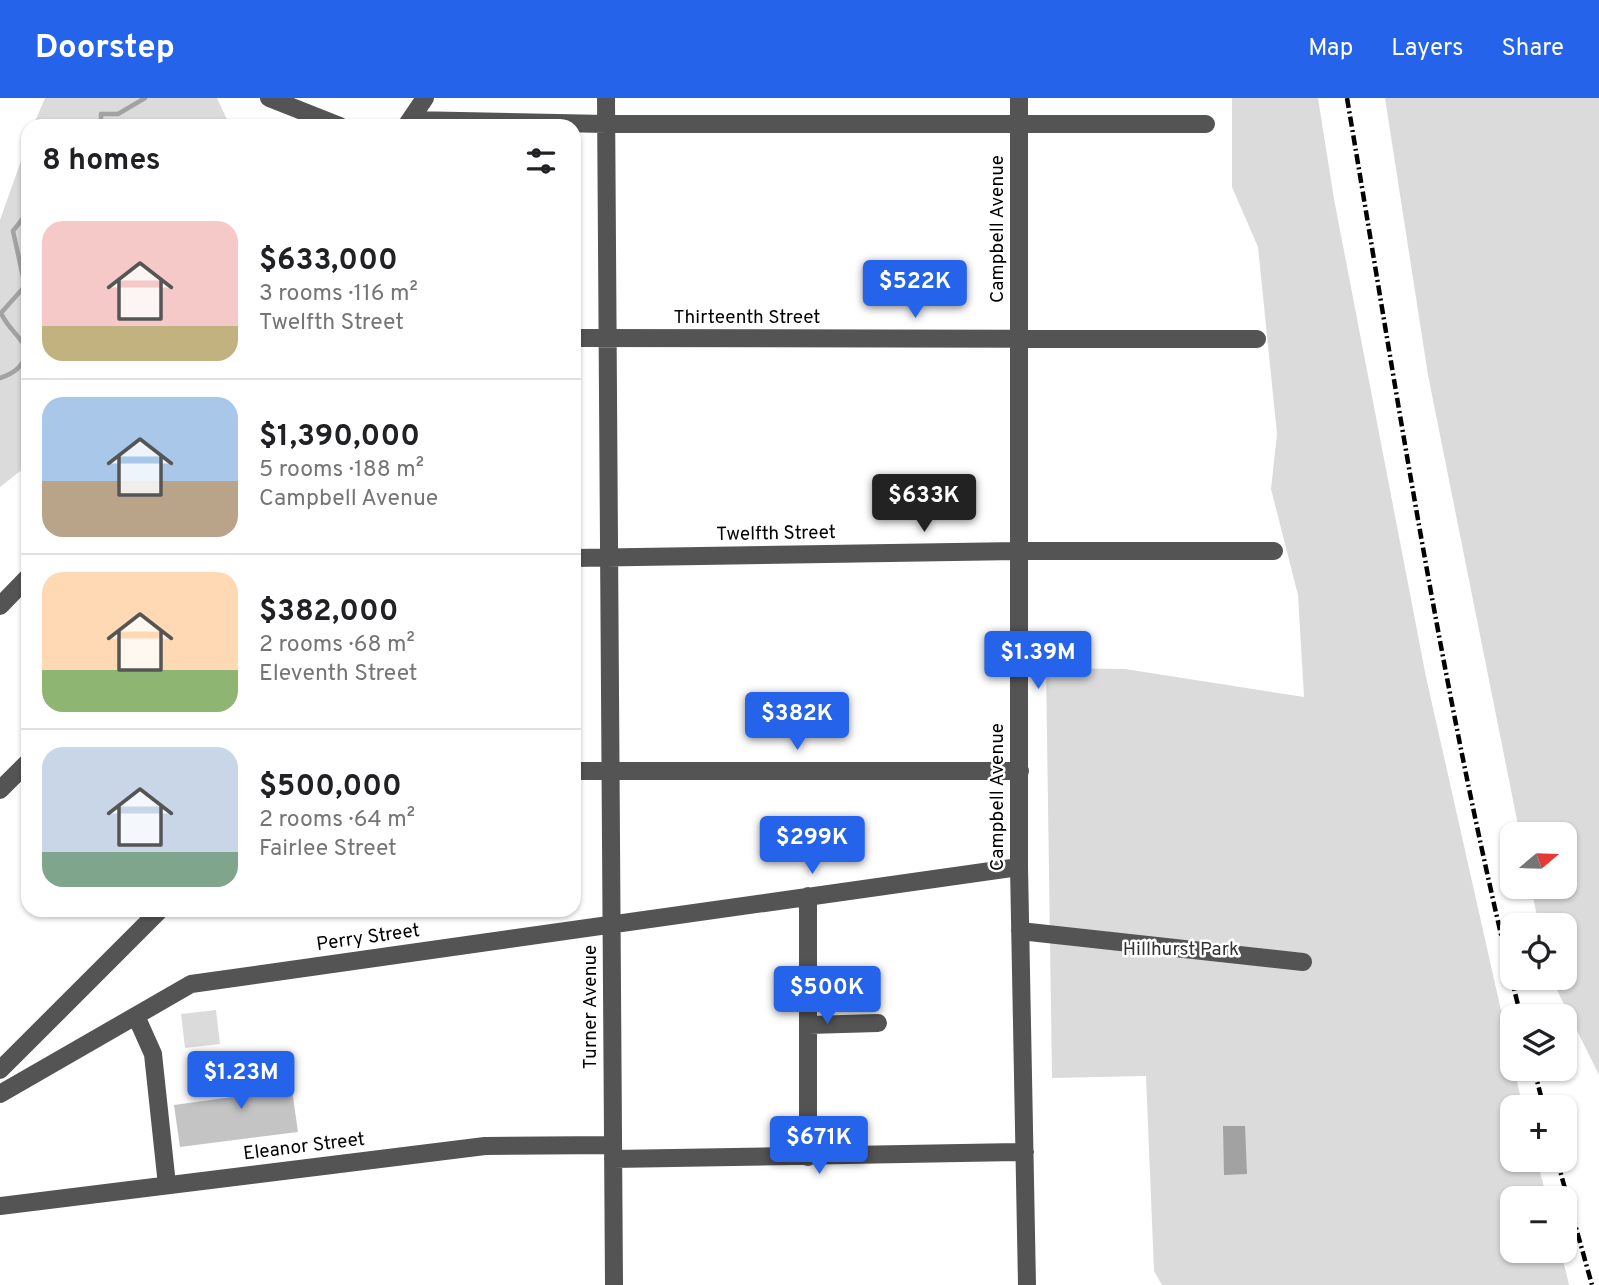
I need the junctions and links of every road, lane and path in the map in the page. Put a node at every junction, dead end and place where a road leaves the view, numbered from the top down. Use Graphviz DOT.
graph roads {
  1 [pos="269,98"];
  2 [pos="425,98"];
  3 [pos="606,98"];
  4 [pos="1019,98"];
  5 [pos="322,119"];
  6 [pos="412,119"];
  7 [pos="581,124"];
  8 [pos="606,124"];
  9 [pos="1019,124"];
  10 [pos="1206,124"];
  11 [pos="581,338"];
  12 [pos="606,338"];
  13 [pos="1018,339"];
  14 [pos="1256,339"];
  15 [pos="1018,551"];
  16 [pos="1274,551"];
  17 [pos="581,558"];
  18 [pos="609,558"];
  19 [pos="21,584"];
  20 [pos="0,606"];
  21 [pos="21,769"];
  22 [pos="581,771"];
  23 [pos="610,771"];
  24 [pos="1020,771"];
  25 [pos="0,790"];
  26 [pos="1019,867"];
  27 [pos="808,896"];
  28 [pos="153,917"];
  29 [pos="611,926"];
  30 [pos="1020,931"];
  31 [pos="1303,962"];
  32 [pos="136,1016"];
  33 [pos="878,1023"];
  34 [pos="808,1025"];
  35 [pos="0,1070"];
  36 [pos="0,1094"];
  37 [pos="613,1152"];
  38 [pos="1024,1152"];
  39 [pos="808,1157"];
  40 [pos="167,1185"];
  41 [pos="0,1206"];
  42 [pos="614,1285"];
  43 [pos="1027,1285"];
  1 -- 5 [label="street"];
  2 -- 6 [label="street"];
  3 -- 8 [label="street, Turner Avenue"];
  4 -- 9 [label="street, Campbell Avenue"];
  7 -- 8 [label="street"];
  8 -- 9 [label="street"];
  8 -- 12 [label="street, Turner Avenue"];
  9 -- 10 [label="street"];
  9 -- 13 [label="street, Campbell Avenue"];
  11 -- 12 [label="street, Thirteenth Street"];
  12 -- 13 [label="street, Thirteenth Street"];
  12 -- 18 [label="street, Turner Avenue"];
  13 -- 14 [label="street, Thirteenth Street"];
  13 -- 15 [label="street, Campbell Avenue"];
  15 -- 16 [label="street, Twelfth Street"];
  15 -- 18 [label="street, Twelfth Street"];
  15 -- 24 [label="street, Campbell Avenue"];
  17 -- 18 [label="street, Twelfth Street"];
  18 -- 23 [label="street, Turner Avenue"];
  19 -- 20 [label="street"];
  21 -- 25 [label="street"];
  22 -- 23 [label="street"];
  23 -- 24 [label="street"];
  23 -- 29 [label="street, Turner Avenue"];
  24 -- 26 [label="street, Campbell Avenue"];
  26 -- 27 [label="street, Perry Street"];
  26 -- 30 [label="street, Campbell Avenue"];
  27 -- 29 [label="street, Perry Street"];
  27 -- 34 [label="street"];
  28 -- 35 [label="street"];
  29 -- 32 [label="street, Perry Street"];
  29 -- 37 [label="street, Turner Avenue"];
  30 -- 31 [label="street"];
  30 -- 38 [label="street, Campbell Avenue"];
  32 -- 36 [label="street, Perry Street"];
  32 -- 40 [label="street"];
  33 -- 34 [label="street"];
  34 -- 39 [label="street"];
  37 -- 39 [label="street, Eleanor Street"];
  37 -- 40 [label="street, Eleanor Street"];
  37 -- 42 [label="street, Turner Avenue"];
  38 -- 39 [label="street, Eleanor Street"];
  38 -- 43 [label="street, Campbell Avenue"];
  40 -- 41 [label="street, Eleanor Street"];
}
